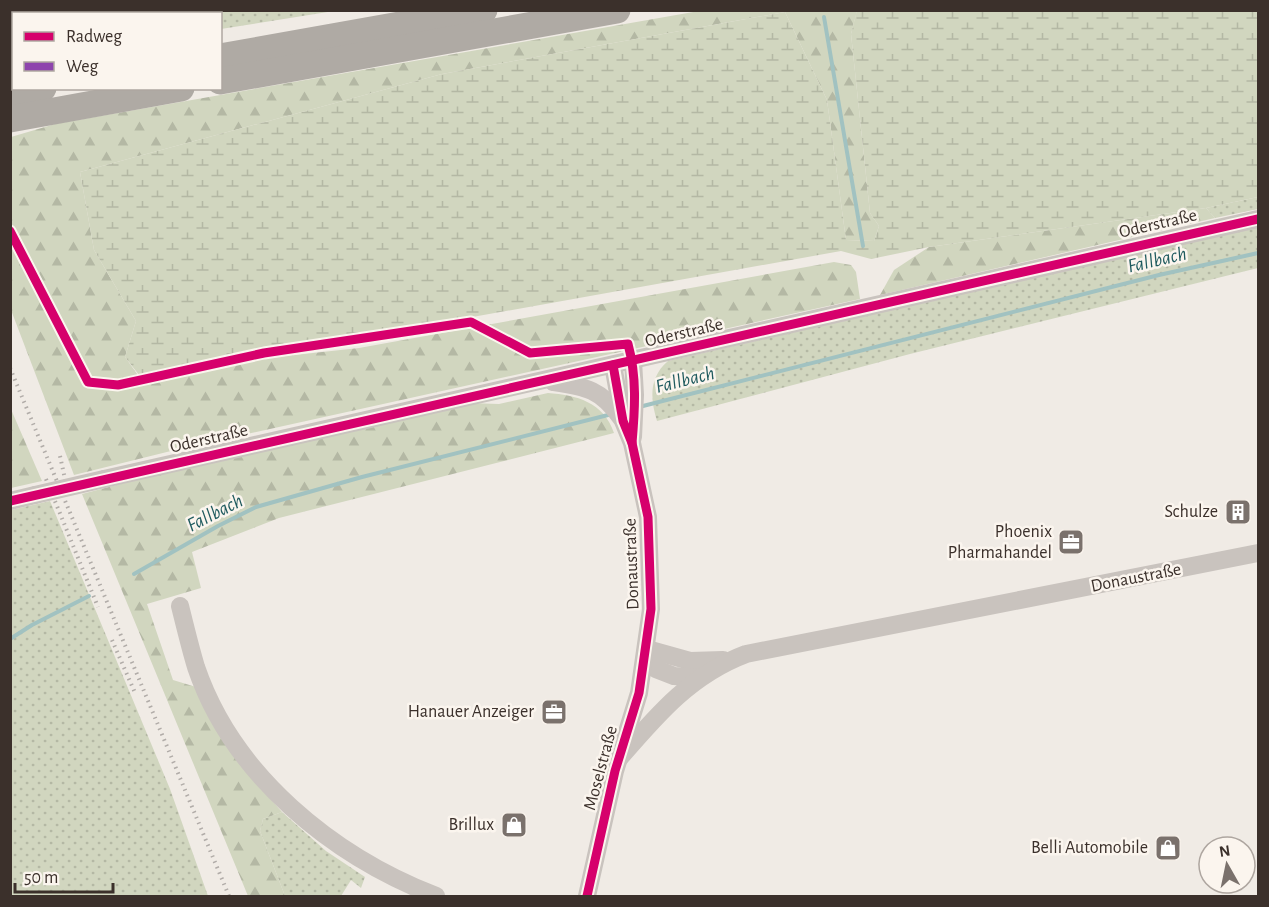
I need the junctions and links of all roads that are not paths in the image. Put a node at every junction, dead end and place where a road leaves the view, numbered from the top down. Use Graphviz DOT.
graph roads {
  1 [pos="484,10"];
  2 [pos="617,10"];
  3 [pos="222,57"];
  4 [pos="222,81"];
  5 [pos="32,90"];
  6 [pos="170,90"];
  7 [pos="10,94"];
  8 [pos="10,119"];
  9 [pos="1258,219"];
  10 [pos="633,362"];
  11 [pos="613,366"];
  12 [pos="543,380"];
  13 [pos="621,399"];
  14 [pos="629,418"];
  15 [pos="10,501"];
  16 [pos="1258,554"];
  17 [pos="180,606"];
  18 [pos="648,649"];
  19 [pos="731,659"];
  20 [pos="697,678"];
  21 [pos="618,760"];
  22 [pos="436,897"];
  23 [pos="587,897"];
  1 -- 3 [label="highway"];
  2 -- 4 [label="highway"];
  5 -- 7 [label="highway"];
  6 -- 8 [label="highway"];
  9 -- 10 [label="street, Oderstraße"];
  10 -- 11 [label="street, Oderstraße"];
  10 -- 13 [label="street, Donaustraße"];
  11 -- 12 [label="street, Oderstraße"];
  11 -- 13 [label="street, Donaustraße"];
  12 -- 13 [label="street, Donaustraße"];
  12 -- 15 [label="street, Oderstraße, bridge"];
  13 -- 14 [label="street, Donaustraße"];
  13 -- 14 [label="street, Donaustraße"];
  14 -- 18 [label="street, Donaustraße"];
  16 -- 19 [label="street, Donaustraße"];
  17 -- 22 [label="street"];
  18 -- 19 [label="street, Donaustraße"];
  18 -- 20 [label="street"];
  18 -- 21 [label="street, Moselstraße"];
  19 -- 20 [label="street, Donaustraße"];
  20 -- 21 [label="street, Donaustraße"];
  21 -- 23 [label="street, Moselstraße"];
}
